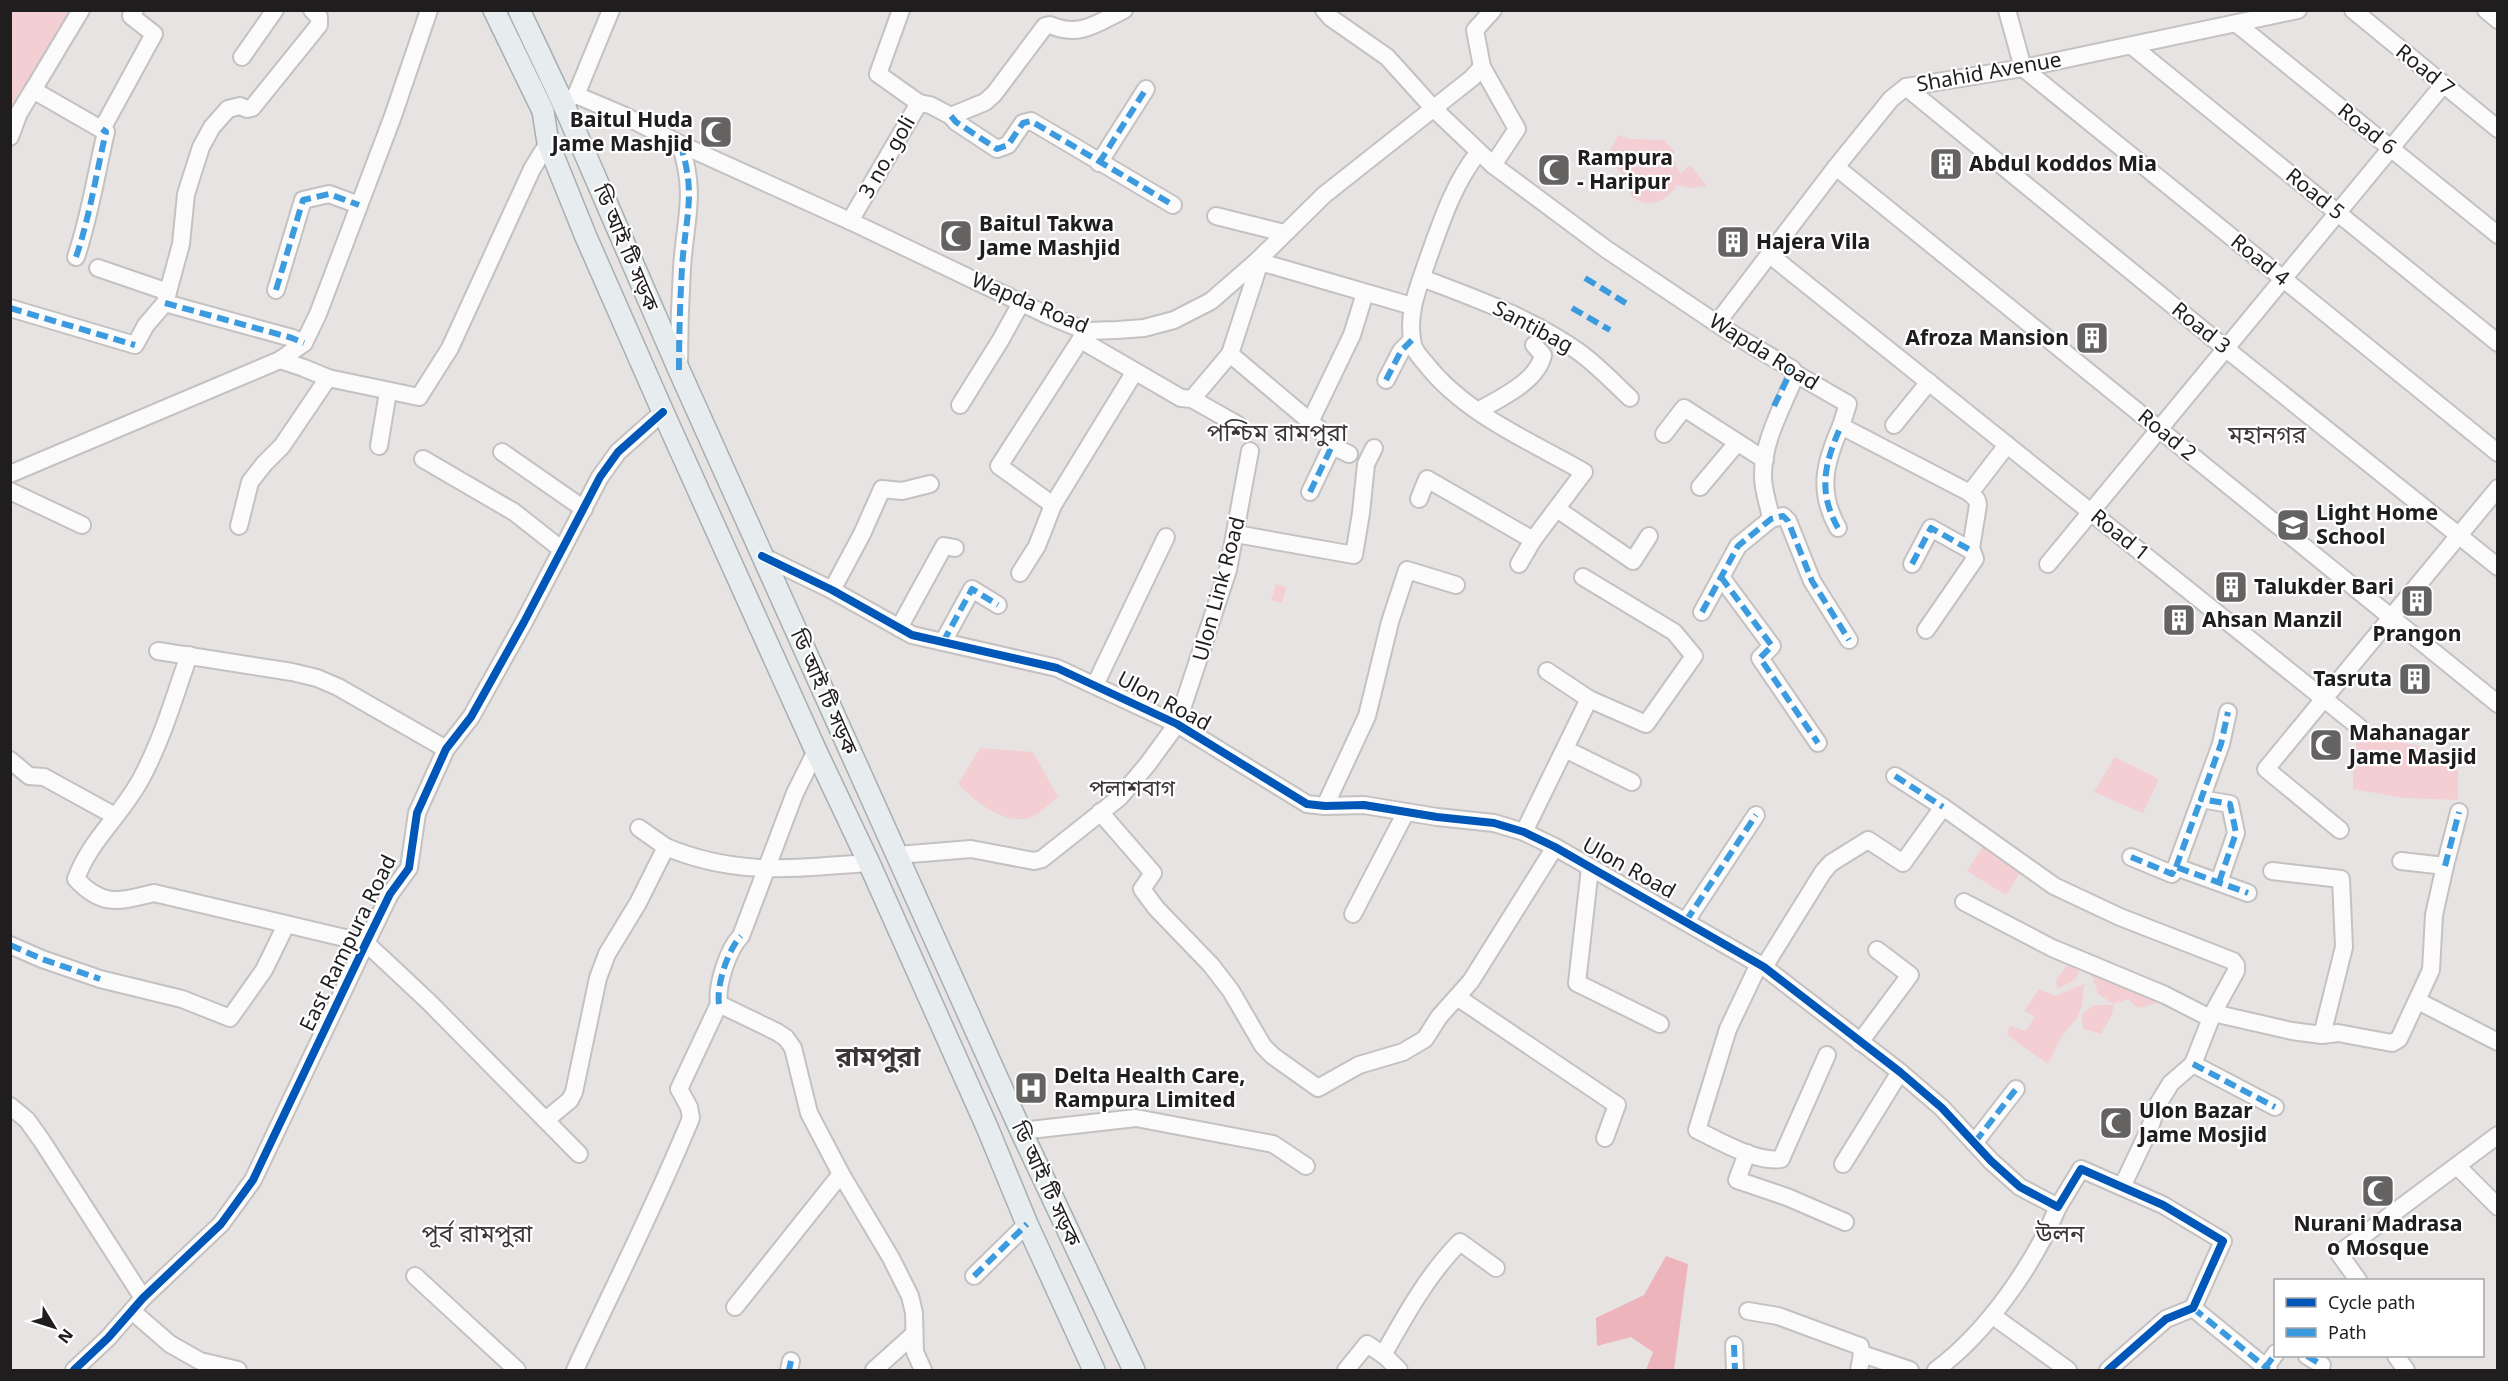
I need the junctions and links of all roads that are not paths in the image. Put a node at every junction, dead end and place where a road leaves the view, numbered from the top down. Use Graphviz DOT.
graph roads {
  1 [pos="81,10"];
  2 [pos="135,10"];
  3 [pos="275,10"];
  4 [pos="312,10"];
  5 [pos="429,10"];
  6 [pos="494,10"];
  7 [pos="519,10"];
  8 [pos="611,10"];
  9 [pos="901,10"];
  10 [pos="1124,10"];
  11 [pos="1324,10"];
  12 [pos="1493,10"];
  13 [pos="2007,10"];
  14 [pos="2298,10"];
  15 [pos="2353,10"];
  16 [pos="2486,10"];
  17 [pos="2498,20"];
  18 [pos="2237,24"];
  19 [pos="2132,46"];
  20 [pos="242,57"];
  21 [pos="1482,67"];
  22 [pos="2023,68"];
  23 [pos="2443,85"];
  24 [pos="1906,87"];
  25 [pos="1146,89"];
  26 [pos="33,90"];
  27 [pos="570,99"];
  28 [pos="924,104"];
  29 [pos="1433,108"];
  30 [pos="543,111"];
  31 [pos="951,116"];
  32 [pos="102,129"];
  33 [pos="2498,129"];
  34 [pos="10,137"];
  35 [pos="548,143"];
  36 [pos="680,144"];
  37 [pos="2391,148"];
  38 [pos="1479,153"];
  39 [pos="1099,163"];
  40 [pos="1493,165"];
  41 [pos="1836,167"];
  42 [pos="359,205"];
  43 [pos="1173,205"];
  44 [pos="2337,213"];
  45 [pos="1216,216"];
  46 [pos="850,221"];
  47 [pos="1284,233"];
  48 [pos="2498,235"];
  49 [pos="1770,255"];
  50 [pos="76,257"];
  51 [pos="1257,261"];
  52 [pos="98,268"];
  53 [pos="1422,278"];
  54 [pos="2283,279"];
  55 [pos="276,290"];
  56 [pos="1365,293"];
  57 [pos="167,297"];
  58 [pos="1020,303"];
  59 [pos="1412,306"];
  60 [pos="10,308"];
  61 [pos="1717,323"];
  62 [pos="1086,331"];
  63 [pos="1412,340"];
  64 [pos="303,343"];
  65 [pos="2498,343"];
  66 [pos="1534,345"];
  67 [pos="2225,348"];
  68 [pos="1230,354"];
  69 [pos="280,360"];
  70 [pos="679,370"];
  71 [pos="1134,373"];
  72 [pos="1796,374"];
  73 [pos="328,378"];
  74 [pos="1386,380"];
  75 [pos="1929,382"];
  76 [pos="388,392"];
  77 [pos="1630,398"];
  78 [pos="1192,399"];
  79 [pos="960,405"];
  80 [pos="1478,411"];
  81 [pos="663,412"];
  82 [pos="1310,422"];
  83 [pos="1238,425"];
  84 [pos="1894,425"];
  85 [pos="1841,426"];
  86 [pos="2160,428"];
  87 [pos="1664,434"];
  88 [pos="1737,443"];
  89 [pos="2007,445"];
  90 [pos="378,446"];
  91 [pos="1332,446"];
  92 [pos="1374,448"];
  93 [pos="1250,451"];
  94 [pos="502,452"];
  95 [pos="2498,453"];
  96 [pos="1349,454"];
  97 [pos="423,459"];
  98 [pos="1765,460"];
  99 [pos="10,474"];
  100 [pos="930,484"];
  101 [pos="1700,487"];
  102 [pos="2498,488"];
  103 [pos="10,491"];
  104 [pos="1310,492"];
  105 [pos="1970,494"];
  106 [pos="1419,499"];
  107 [pos="1053,505"];
  108 [pos="584,509"];
  109 [pos="1557,509"];
  110 [pos="2091,512"];
  111 [pos="1771,519"];
  112 [pos="82,525"];
  113 [pos="239,526"];
  114 [pos="1838,528"];
  115 [pos="1236,534"];
  116 [pos="2458,535"];
  117 [pos="1649,536"];
  118 [pos="1166,537"];
  119 [pos="1533,540"];
  120 [pos="956,548"];
  121 [pos="561,549"];
  122 [pos="1972,551"];
  123 [pos="762,556"];
  124 [pos="1519,564"];
  125 [pos="1912,564"];
  126 [pos="2048,564"];
  127 [pos="2498,567"];
  128 [pos="1020,573"];
  129 [pos="1583,577"];
  130 [pos="1721,577"];
  131 [pos="1456,585"];
  132 [pos="831,590"];
  133 [pos="998,605"];
  134 [pos="1702,612"];
  135 [pos="2391,617"];
  136 [pos="899,628"];
  137 [pos="1926,630"];
  138 [pos="1849,640"];
  139 [pos="943,642"];
  140 [pos="158,651"];
  141 [pos="189,655"];
  142 [pos="1547,671"];
  143 [pos="1095,685"];
  144 [pos="1589,699"];
  145 [pos="2324,699"];
  146 [pos="2498,704"];
  147 [pos="2228,712"];
  148 [pos="1177,724"];
  149 [pos="2359,727"];
  150 [pos="1818,742"];
  151 [pos="446,748"];
  152 [pos="1564,749"];
  153 [pos="816,752"];
  154 [pos="10,760"];
  155 [pos="1895,776"];
  156 [pos="1632,782"];
  157 [pos="2201,799"];
  158 [pos="1325,806"];
  159 [pos="1943,807"];
  160 [pos="1100,812"];
  161 [pos="1406,812"];
  162 [pos="2459,812"];
  163 [pos="1756,815"];
  164 [pos="115,816"];
  165 [pos="639,828"];
  166 [pos="2340,830"];
  167 [pos="1524,832"];
  168 [pos="666,847"];
  169 [pos="1554,847"];
  170 [pos="898,855"];
  171 [pos="2131,857"];
  172 [pos="2401,861"];
  173 [pos="869,863"];
  174 [pos="2445,866"];
  175 [pos="2176,867"];
  176 [pos="1590,868"];
  177 [pos="764,870"];
  178 [pos="2272,872"];
  179 [pos="911,882"];
  180 [pos="2220,882"];
  181 [pos="2248,893"];
  182 [pos="884,895"];
  183 [pos="1965,902"];
  184 [pos="1353,914"];
  185 [pos="1686,921"];
  186 [pos="286,925"];
  187 [pos="366,943"];
  188 [pos="10,945"];
  189 [pos="1877,950"];
  190 [pos="1762,966"];
  191 [pos="1457,997"];
  192 [pos="2418,1001"];
  193 [pos="719,1004"];
  194 [pos="2212,1016"];
  195 [pos="1660,1024"];
  196 [pos="2322,1035"];
  197 [pos="1860,1042"];
  198 [pos="2498,1042"];
  199 [pos="1827,1055"];
  200 [pos="2193,1064"];
  201 [pos="1900,1072"];
  202 [pos="2016,1089"];
  203 [pos="10,1106"];
  204 [pos="2275,1107"];
  205 [pos="547,1119"];
  206 [pos="1021,1131"];
  207 [pos="2498,1135"];
  208 [pos="1605,1137"];
  209 [pos="1975,1142"];
  210 [pos="1747,1153"];
  211 [pos="579,1154"];
  212 [pos="1843,1164"];
  213 [pos="1306,1166"];
  214 [pos="2457,1166"];
  215 [pos="841,1174"];
  216 [pos="2122,1187"];
  217 [pos="2058,1207"];
  218 [pos="2498,1207"];
  219 [pos="1845,1222"];
  220 [pos="1027,1224"];
  221 [pos="1496,1268"];
  222 [pos="415,1276"];
  223 [pos="974,1276"];
  224 [pos="2357,1279"];
  225 [pos="143,1298"];
  226 [pos="735,1307"];
  227 [pos="2193,1308"];
  228 [pos="132,1311"];
  229 [pos="1748,1311"];
  230 [pos="1993,1316"];
  231 [pos="913,1335"];
  232 [pos="1734,1345"];
  233 [pos="1862,1354"];
  234 [pos="1383,1355"];
  235 [pos="2274,1355"];
  236 [pos="2309,1357"];
  237 [pos="2397,1357"];
  238 [pos="2322,1365"];
  239 [pos="2117,1368"];
  240 [pos="2261,1368"];
  241 [pos="74,1371"];
  242 [pos="238,1371"];
  243 [pos="517,1371"];
  244 [pos="575,1371"];
  245 [pos="874,1371"];
  246 [pos="923,1371"];
  247 [pos="1094,1371"];
  248 [pos="1134,1371"];
  249 [pos="1346,1371"];
  250 [pos="1399,1371"];
  251 [pos="1735,1371"];
  252 [pos="1859,1371"];
  253 [pos="1910,1371"];
  254 [pos="1935,1371"];
  255 [pos="2068,1371"];
  256 [pos="2406,1371"];
  1 -- 26 [label="street"];
  2 -- 32 [label="street"];
  3 -- 20 [label="street"];
  4 -- 57 [label="street"];
  5 -- 42 [label="street"];
  6 -- 30 [label="main road, ডি আই টি সড়ক"];
  7 -- 27 [label="main road, ডি আই টি সড়ক"];
  8 -- 27 [label="street"];
  9 -- 28 [label="street"];
  10 -- 31 [label="street"];
  11 -- 29 [label="street, Wapda Road"];
  12 -- 21 [label="street"];
  13 -- 22 [label="street"];
  14 -- 18 [label="street, Shahid Avenue"];
  15 -- 23 [label="street, Road 7"];
  16 -- 17 [label="street"];
  18 -- 19 [label="street, Shahid Avenue"];
  18 -- 37 [label="street, Road 6"];
  19 -- 22 [label="street, Shahid Avenue"];
  19 -- 44 [label="street, Road 5"];
  21 -- 29 [label="street, Wapda Road"];
  21 -- 40 [label="street"];
  22 -- 24 [label="street, Shahid Avenue"];
  22 -- 54 [label="street, Road 4"];
  23 -- 33 [label="street, Road 7"];
  23 -- 37 [label="street"];
  24 -- 41 [label="street, Shahid Avenue"];
  24 -- 67 [label="street, Road 3"];
  25 -- 39 [label="street"];
  26 -- 32 [label="street"];
  26 -- 34 [label="street"];
  27 -- 30 [label="main road"];
  27 -- 36 [label="street, Wapda Road"];
  27 -- 70 [label="main road, ডি আই টি সড়ক"];
  28 -- 31 [label="street"];
  28 -- 46 [label="street, 3 no. goli"];
  29 -- 38 [label="street, Wapda Road"];
  29 -- 47 [label="street, Wapda Road"];
  30 -- 35 [label="main road, ডি আই টি সড়ক"];
  31 -- 39 [label="street"];
  32 -- 50 [label="street"];
  35 -- 76 [label="street"];
  35 -- 81 [label="main road, ডি আই টি সড়ক"];
  36 -- 46 [label="street, Wapda Road"];
  36 -- 70 [label="street"];
  37 -- 44 [label="street"];
  37 -- 48 [label="street, Road 6"];
  38 -- 40 [label="street, Wapda Road"];
  38 -- 53 [label="street"];
  39 -- 43 [label="street"];
  40 -- 61 [label="street, Wapda Road"];
  41 -- 49 [label="street, Shahid Avenue"];
  41 -- 86 [label="street, Road 2"];
  42 -- 55 [label="street"];
  42 -- 64 [label="street"];
  44 -- 54 [label="street"];
  44 -- 65 [label="street, Road 5"];
  45 -- 47 [label="street"];
  46 -- 58 [label="street, Wapda Road"];
  47 -- 51 [label="street, Wapda Road"];
  49 -- 61 [label="street, Shahid Avenue"];
  49 -- 75 [label="street, Road 1"];
  51 -- 56 [label="street"];
  51 -- 62 [label="street, Wapda Road"];
  51 -- 68 [label="street"];
  52 -- 57 [label="street"];
  53 -- 59 [label="street"];
  53 -- 77 [label="street, Santibag"];
  54 -- 67 [label="street"];
  54 -- 95 [label="street, Road 4"];
  56 -- 59 [label="street"];
  56 -- 82 [label="street"];
  57 -- 60 [label="street"];
  57 -- 64 [label="street"];
  58 -- 62 [label="street, Wapda Road"];
  58 -- 79 [label="street"];
  59 -- 63 [label="street"];
  61 -- 72 [label="street, Wapda Road"];
  62 -- 71 [label="street"];
  62 -- 107 [label="street"];
  63 -- 74 [label="street"];
  63 -- 80 [label="street"];
  64 -- 69 [label="street"];
  66 -- 80 [label="street, Santibag"];
  67 -- 86 [label="street"];
  67 -- 116 [label="street, Road 3"];
  68 -- 78 [label="street"];
  68 -- 82 [label="street"];
  69 -- 73 [label="street"];
  69 -- 99 [label="street"];
  70 -- 123 [label="main road, ডি আই টি সড়ক"];
  71 -- 78 [label="street"];
  71 -- 107 [label="street"];
  72 -- 85 [label="street, Wapda Road"];
  72 -- 98 [label="street"];
  73 -- 76 [label="street"];
  73 -- 113 [label="street"];
  75 -- 84 [label="street"];
  75 -- 89 [label="street, Road 1"];
  76 -- 90 [label="street"];
  78 -- 83 [label="street"];
  80 -- 109 [label="street"];
  81 -- 108 [label="street, East Rampura Road"];
  81 -- 153 [label="main road, ডি আই টি সড়ক"];
  82 -- 91 [label="street"];
  85 -- 105 [label="street"];
  85 -- 114 [label="street"];
  86 -- 110 [label="street"];
  86 -- 135 [label="street, Road 2"];
  87 -- 88 [label="street"];
  88 -- 98 [label="street"];
  88 -- 101 [label="street"];
  89 -- 105 [label="street"];
  89 -- 110 [label="street, Road 1"];
  91 -- 96 [label="street"];
  91 -- 104 [label="street"];
  92 -- 115 [label="street"];
  93 -- 115 [label="street, Ulon Link Road"];
  94 -- 108 [label="street"];
  97 -- 121 [label="street"];
  98 -- 111 [label="street"];
  100 -- 132 [label="street"];
  102 -- 116 [label="street"];
  103 -- 112 [label="street"];
  105 -- 122 [label="street"];
  106 -- 119 [label="street"];
  107 -- 128 [label="street"];
  108 -- 121 [label="street, East Rampura Road"];
  109 -- 117 [label="street"];
  109 -- 119 [label="street"];
  110 -- 126 [label="street"];
  110 -- 145 [label="street, Road 1"];
  111 -- 130 [label="street"];
  111 -- 138 [label="street"];
  115 -- 148 [label="street, Ulon Link Road"];
  116 -- 127 [label="street, Road 3"];
  116 -- 135 [label="street"];
  118 -- 143 [label="street"];
  119 -- 124 [label="street"];
  120 -- 136 [label="street"];
  121 -- 151 [label="street, East Rampura Road"];
  122 -- 125 [label="street"];
  122 -- 137 [label="street"];
  123 -- 132 [label="street, Ulon Road"];
  123 -- 170 [label="main road, ডি আই টি সড়ক"];
  129 -- 144 [label="street"];
  130 -- 134 [label="street"];
  130 -- 150 [label="street"];
  131 -- 158 [label="street"];
  132 -- 136 [label="street, Ulon Road"];
  133 -- 139 [label="street"];
  135 -- 145 [label="street"];
  135 -- 146 [label="street, Road 2"];
  136 -- 139 [label="street, Ulon Road"];
  139 -- 143 [label="street, Ulon Road"];
  140 -- 141 [label="street"];
  141 -- 151 [label="street"];
  141 -- 164 [label="street"];
  142 -- 144 [label="street"];
  143 -- 148 [label="street, Ulon Road"];
  144 -- 152 [label="street"];
  145 -- 149 [label="street, Road 1"];
  145 -- 166 [label="street"];
  147 -- 157 [label="street"];
  148 -- 158 [label="street, Ulon Road"];
  148 -- 160 [label="street, Ulon Link Road"];
  151 -- 187 [label="street, East Rampura Road"];
  152 -- 156 [label="street"];
  152 -- 167 [label="street"];
  153 -- 173 [label="main road, ডি আই টি সড়ক"];
  153 -- 177 [label="street"];
  154 -- 164 [label="street"];
  155 -- 159 [label="street"];
  157 -- 175 [label="street"];
  157 -- 180 [label="street"];
  158 -- 161 [label="street, Ulon Road"];
  159 -- 190 [label="street"];
  159 -- 194 [label="street"];
  160 -- 170 [label="street, Ulon Link Road"];
  160 -- 191 [label="street"];
  161 -- 167 [label="street, Ulon Road"];
  161 -- 184 [label="street"];
  162 -- 174 [label="street"];
  163 -- 185 [label="street"];
  164 -- 186 [label="street"];
  165 -- 168 [label="street"];
  167 -- 169 [label="street, Ulon Road"];
  168 -- 177 [label="street"];
  168 -- 205 [label="street"];
  169 -- 176 [label="street, Ulon Road"];
  169 -- 191 [label="street"];
  170 -- 179 [label="main road, ডি আই টি সড়ক"];
  171 -- 175 [label="street"];
  172 -- 174 [label="street"];
  173 -- 177 [label="street"];
  173 -- 182 [label="main road, ডি আই টি সড়ক"];
  174 -- 192 [label="street"];
  175 -- 180 [label="street"];
  176 -- 185 [label="street, Ulon Road"];
  176 -- 195 [label="street"];
  177 -- 193 [label="street"];
  178 -- 196 [label="street"];
  179 -- 182 [label="main road"];
  179 -- 206 [label="main road, ডি আই টি সড়ক"];
  180 -- 181 [label="street"];
  182 -- 220 [label="main road, ডি আই টি সড়ক"];
  183 -- 194 [label="street"];
  185 -- 190 [label="street, Ulon Road"];
  186 -- 187 [label="street"];
  186 -- 188 [label="street"];
  187 -- 205 [label="street"];
  187 -- 225 [label="street, East Rampura Road"];
  189 -- 197 [label="street"];
  190 -- 197 [label="street, Ulon Road"];
  190 -- 210 [label="street"];
  191 -- 208 [label="street"];
  192 -- 196 [label="street"];
  192 -- 198 [label="street"];
  193 -- 215 [label="street"];
  193 -- 244 [label="street"];
  194 -- 196 [label="street"];
  194 -- 200 [label="street"];
  197 -- 201 [label="street, Ulon Road"];
  199 -- 210 [label="street"];
  200 -- 204 [label="street"];
  200 -- 216 [label="street"];
  201 -- 209 [label="street, Ulon Road"];
  201 -- 212 [label="street"];
  202 -- 209 [label="street"];
  203 -- 225 [label="street"];
  205 -- 211 [label="street"];
  206 -- 213 [label="street"];
  206 -- 248 [label="main road, ডি আই টি সড়ক"];
  207 -- 214 [label="street"];
  209 -- 217 [label="street, Ulon Road"];
  210 -- 219 [label="street"];
  214 -- 218 [label="street"];
  214 -- 224 [label="street"];
  215 -- 226 [label="street"];
  215 -- 231 [label="street"];
  216 -- 217 [label="street"];
  216 -- 227 [label="street"];
  217 -- 230 [label="street"];
  220 -- 223 [label="street"];
  220 -- 247 [label="main road, ডি আই টি সড়ক"];
  221 -- 234 [label="street"];
  222 -- 243 [label="street"];
  225 -- 228 [label="street, East Rampura Road"];
  227 -- 239 [label="street"];
  227 -- 240 [label="street"];
  228 -- 241 [label="street, East Rampura Road"];
  228 -- 242 [label="street"];
  229 -- 233 [label="street"];
  230 -- 254 [label="street"];
  230 -- 255 [label="street"];
  231 -- 245 [label="street"];
  231 -- 246 [label="street"];
  232 -- 251 [label="street"];
  233 -- 252 [label="street"];
  233 -- 253 [label="street"];
  234 -- 249 [label="street"];
  234 -- 250 [label="street"];
  235 -- 240 [label="street"];
  236 -- 238 [label="street"];
  237 -- 256 [label="street"];
}
